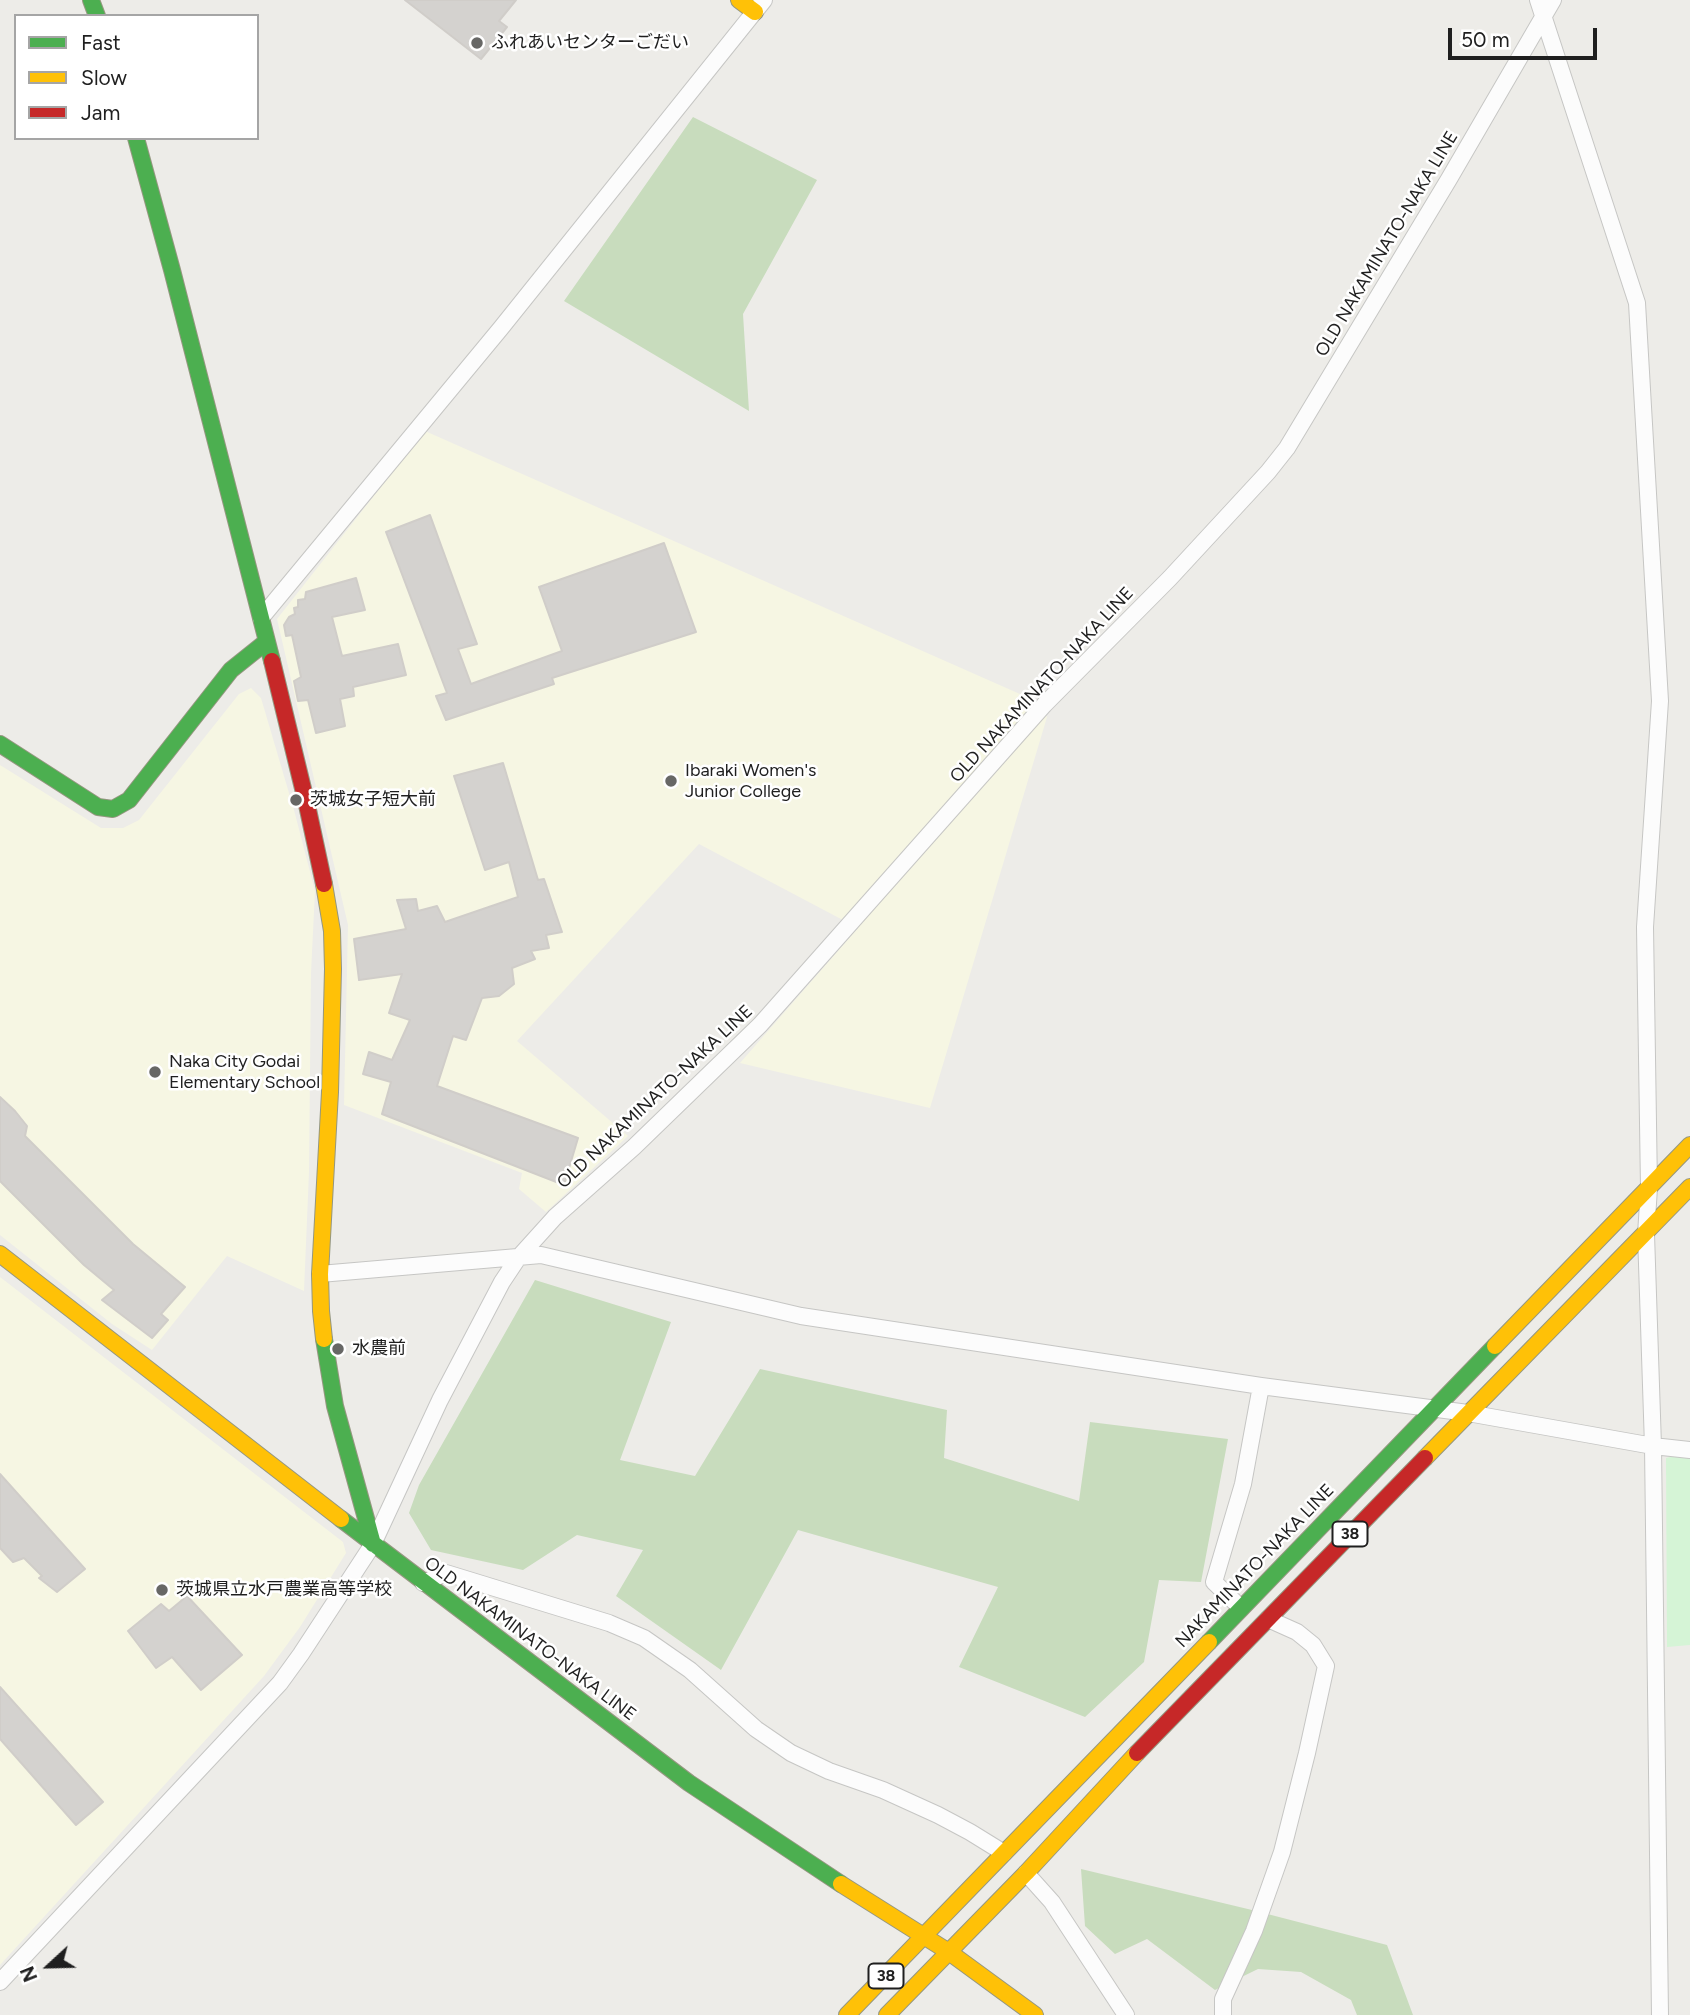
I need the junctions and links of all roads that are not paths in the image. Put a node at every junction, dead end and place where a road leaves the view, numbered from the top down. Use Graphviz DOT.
graph roads {
  1 [pos="739,0"];
  2 [pos="1540,4"];
  3 [pos="760,6"];
  4 [pos="137,140"];
  5 [pos="261,618"];
  6 [pos="267,642"];
  7 [pos="0,744"];
  8 [pos="1690,1144"];
  9 [pos="1649,1188"];
  10 [pos="1690,1188"];
  11 [pos="1646,1234"];
  12 [pos="0,1254"];
  13 [pos="518,1258"];
  14 [pos="320,1274"];
  15 [pos="1261,1386"];
  16 [pos="1432,1410"];
  17 [pos="1468,1413"];
  18 [pos="1653,1446"];
  19 [pos="1690,1450"];
  20 [pos="373,1544"];
  21 [pos="423,1583"];
  22 [pos="1241,1608"];
  23 [pos="1268,1619"];
  24 [pos="1004,1853"];
  25 [pos="1026,1873"];
  26 [pos="924,1936"];
  27 [pos="949,1952"];
  28 [pos="0,1982"];
  29 [pos="847,2015"];
  30 [pos="887,2015"];
  31 [pos="1035,2015"];
  32 [pos="1126,2015"];
  33 [pos="1223,2015"];
  34 [pos="1660,2015"];
  1 -- 3 [label="street"];
  2 -- 9 [label="street"];
  2 -- 13 [label="street, OLD NAKAMINATO-NAKA LINE"];
  3 -- 5 [label="street"];
  4 -- 5 [label="street"];
  5 -- 6 [label="street"];
  6 -- 7 [label="street"];
  6 -- 14 [label="street"];
  8 -- 9 [label="street, NAKAMINATO-NAKA LINE / 38"];
  9 -- 11 [label="street"];
  9 -- 16 [label="street, NAKAMINATO-NAKA LINE / 38"];
  10 -- 11 [label="street, 38"];
  11 -- 17 [label="street, 38"];
  11 -- 18 [label="street"];
  12 -- 20 [label="street"];
  13 -- 14 [label="street"];
  13 -- 15 [label="street"];
  13 -- 20 [label="street, OLD NAKAMINATO-NAKA LINE"];
  14 -- 20 [label="street"];
  15 -- 16 [label="street"];
  15 -- 22 [label="street"];
  16 -- 17 [label="street"];
  16 -- 22 [label="street, NAKAMINATO-NAKA LINE / 38"];
  17 -- 18 [label="street"];
  17 -- 23 [label="street, 38"];
  18 -- 19 [label="street"];
  18 -- 34 [label="street"];
  20 -- 21 [label="street, OLD NAKAMINATO-NAKA LINE"];
  20 -- 28 [label="street"];
  21 -- 24 [label="street"];
  21 -- 26 [label="street, OLD NAKAMINATO-NAKA LINE"];
  22 -- 24 [label="street, NAKAMINATO-NAKA LINE / 38"];
  23 -- 25 [label="street, 38"];
  23 -- 33 [label="street"];
  24 -- 26 [label="street, NAKAMINATO-NAKA LINE / 38"];
  25 -- 27 [label="street, 38"];
  25 -- 32 [label="street"];
  26 -- 27 [label="street, OLD NAKAMINATO-NAKA LINE"];
  26 -- 29 [label="street, NAKAMINATO-NAKA LINE / 38"];
  27 -- 30 [label="street, 38"];
  27 -- 31 [label="street, OLD NAKAMINATO-NAKA LINE"];
}
